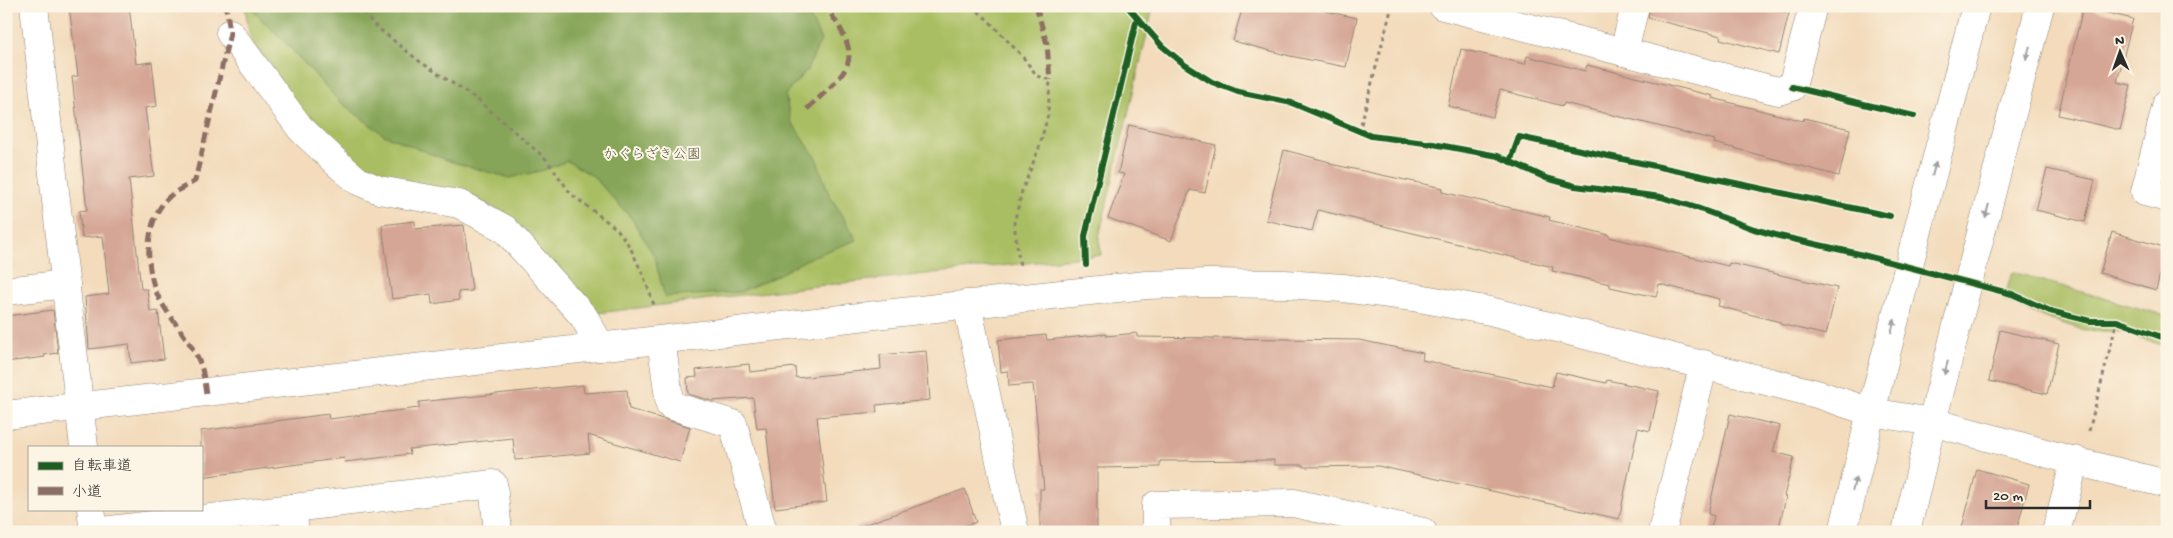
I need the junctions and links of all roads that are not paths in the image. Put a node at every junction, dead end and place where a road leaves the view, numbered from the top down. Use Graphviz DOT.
graph roads {
  1 [pos="34,6"];
  2 [pos="1443,6"];
  3 [pos="1635,6"];
  4 [pos="1813,6"];
  5 [pos="1976,6"];
  6 [pos="2040,6"];
  7 [pos="230,33"];
  8 [pos="1624,52"];
  9 [pos="2167,103"];
  10 [pos="2167,198"];
  11 [pos="66,284"];
  12 [pos="6,291"];
  13 [pos="967,304"];
  14 [pos="661,340"];
  15 [pos="601,346"];
  16 [pos="1704,364"];
  17 [pos="79,407"];
  18 [pos="1871,412"];
  19 [pos="6,415"];
  20 [pos="1932,422"];
  21 [pos="84,446"];
  22 [pos="2082,448"];
  23 [pos="2167,484"];
  24 [pos="92,510"];
  25 [pos="293,520"];
  26 [pos="94,532"];
  27 [pos="498,532"];
  28 [pos="763,532"];
  29 [pos="1015,532"];
  30 [pos="1156,532"];
  31 [pos="1423,532"];
  32 [pos="1662,532"];
  33 [pos="1843,532"];
  34 [pos="1906,532"];
  35 [pos="2056,532"];
  1 -- 11 [label="street"];
  2 -- 8 [label="street"];
  3 -- 8 [label="street"];
  4 -- 8 [label="street"];
  18 -- 5 [label="street, one-way"];
  6 -- 20 [label="street, one-way"];
  7 -- 15 [label="street"];
  9 -- 10 [label="street"];
  11 -- 12 [label="street"];
  11 -- 17 [label="street"];
  13 -- 14 [label="street"];
  13 -- 16 [label="street"];
  13 -- 29 [label="street"];
  14 -- 15 [label="street"];
  14 -- 28 [label="street"];
  15 -- 17 [label="street"];
  16 -- 18 [label="street"];
  16 -- 32 [label="street"];
  17 -- 19 [label="street"];
  17 -- 21 [label="street"];
  18 -- 20 [label="street"];
  33 -- 18 [label="street, one-way"];
  20 -- 22 [label="street"];
  20 -- 34 [label="street"];
  22 -- 23 [label="street"];
  22 -- 35 [label="street"];
  24 -- 26 [label="street"];
  25 -- 26 [label="street"];
  25 -- 27 [label="street"];
  30 -- 31 [label="street"];
}
